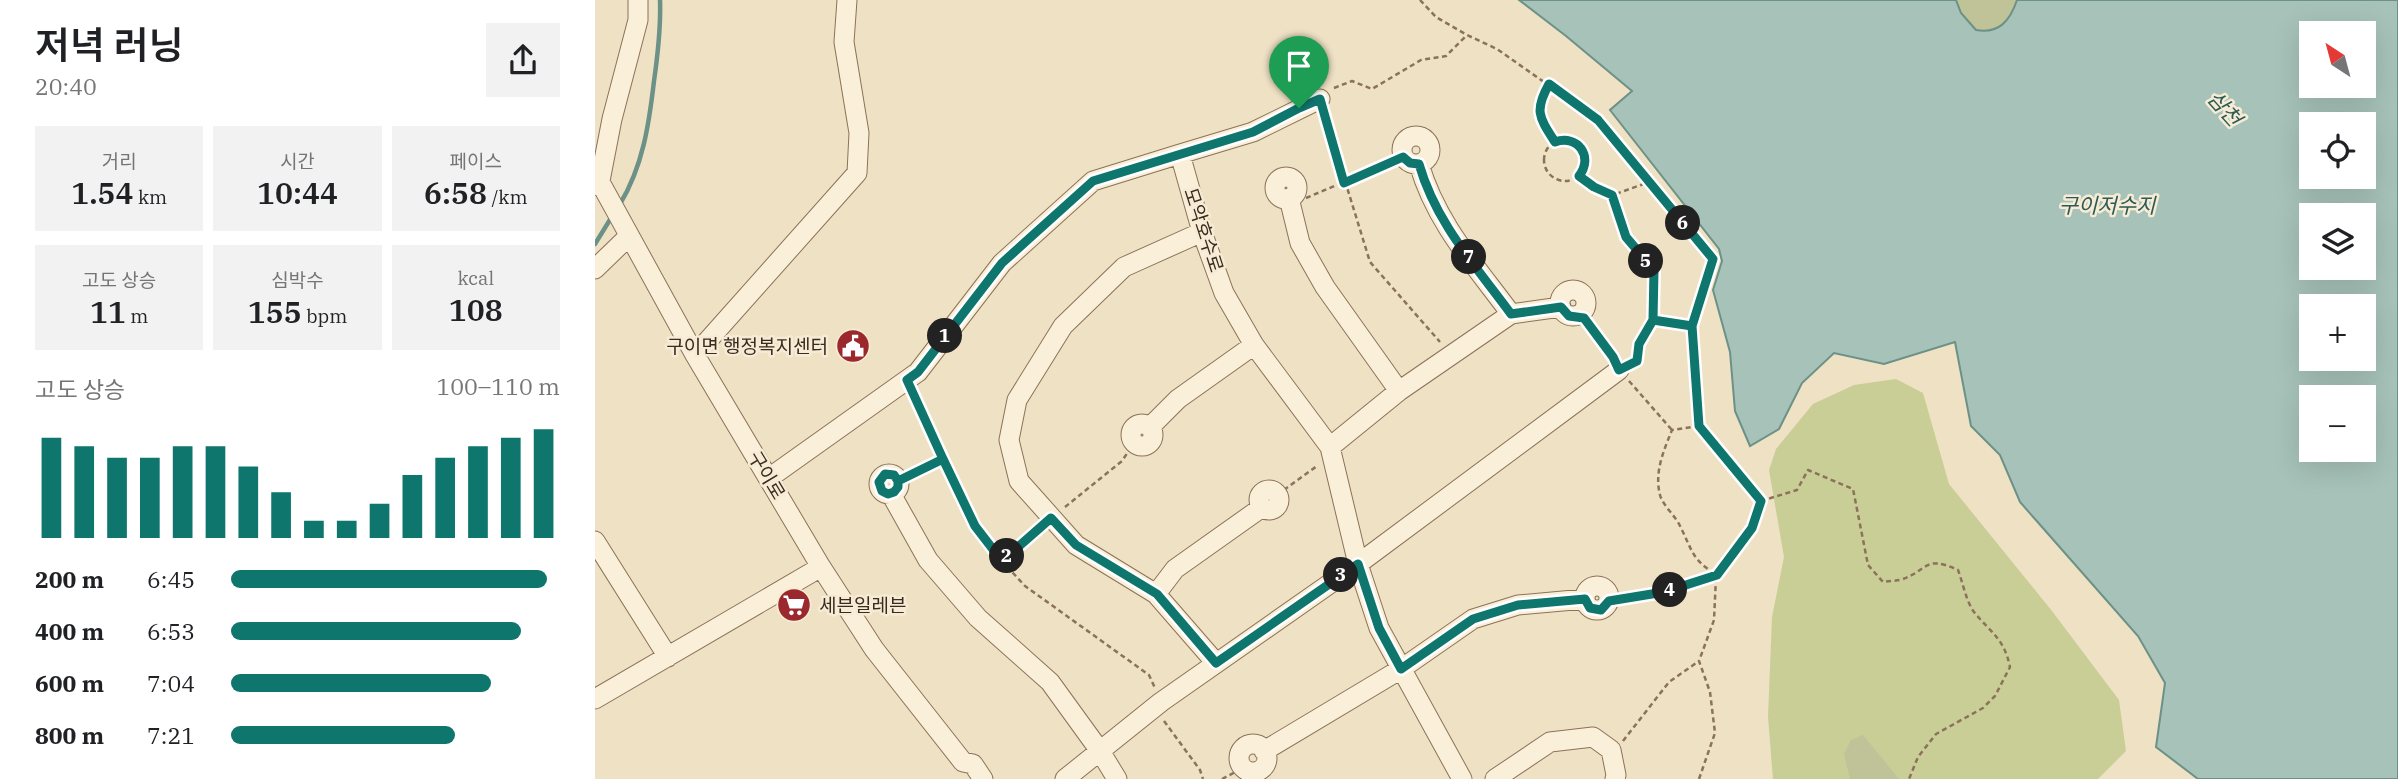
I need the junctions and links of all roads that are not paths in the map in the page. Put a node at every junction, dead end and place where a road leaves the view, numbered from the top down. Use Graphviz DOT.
graph roads {
  1 [pos="638,0"];
  2 [pos="847,0"];
  3 [pos="1320,99"];
  4 [pos="1180,154"];
  5 [pos="1411,160"];
  6 [pos="600,186"];
  7 [pos="1289,201"];
  8 [pos="1202,232"];
  9 [pos="627,233"];
  10 [pos="595,269"];
  11 [pos="1569,311"];
  12 [pos="1511,314"];
  13 [pos="1254,345"];
  14 [pos="695,355"];
  15 [pos="1619,370"];
  16 [pos="1399,391"];
  17 [pos="1134,443"];
  18 [pos="1332,453"];
  19 [pos="769,478"];
  20 [pos="895,487"];
  21 [pos="1277,495"];
  22 [pos="595,541"];
  23 [pos="1358,564"];
  24 [pos="821,567"];
  25 [pos="1157,594"];
  26 [pos="1609,601"];
  27 [pos="668,657"];
  28 [pos="1216,663"];
  29 [pos="1401,669"];
  30 [pos="595,699"];
  31 [pos="1100,751"];
  32 [pos="1243,768"];
  33 [pos="1614,769"];
  34 [pos="965,771"];
  35 [pos="983,779"];
  36 [pos="1051,779"];
  37 [pos="1065,779"];
  38 [pos="1117,779"];
  39 [pos="1462,779"];
  40 [pos="1495,779"];
  1 -- 6 [label="street"];
  2 -- 14 [label="street"];
  3 -- 4 [label="street"];
  4 -- 8 [label="street, 모악호수로"];
  4 -- 19 [label="street"];
  5 -- 12 [label="street"];
  6 -- 9 [label="street, 구이로"];
  7 -- 16 [label="street"];
  8 -- 13 [label="street, 모악호수로"];
  8 -- 25 [label="street"];
  9 -- 10 [label="street"];
  9 -- 14 [label="street, 구이로"];
  11 -- 12 [label="street"];
  12 -- 16 [label="street"];
  13 -- 17 [label="street"];
  13 -- 18 [label="street, 모악호수로"];
  14 -- 19 [label="street, 구이로"];
  15 -- 23 [label="street"];
  16 -- 18 [label="street"];
  18 -- 23 [label="street, 모악호수로"];
  19 -- 24 [label="street, 구이로"];
  20 -- 31 [label="street"];
  21 -- 25 [label="street"];
  22 -- 27 [label="street"];
  23 -- 28 [label="street"];
  23 -- 29 [label="street, 모악호수로"];
  24 -- 27 [label="street"];
  24 -- 34 [label="street, 구이로"];
  25 -- 28 [label="street"];
  26 -- 29 [label="street"];
  27 -- 30 [label="street"];
  28 -- 31 [label="street"];
  29 -- 32 [label="street"];
  29 -- 39 [label="street, 모악호수로"];
  31 -- 37 [label="street"];
  31 -- 38 [label="street"];
  33 -- 40 [label="street"];
  34 -- 35 [label="street, 구이로"];
  36 -- 37 [label="street"];
}
